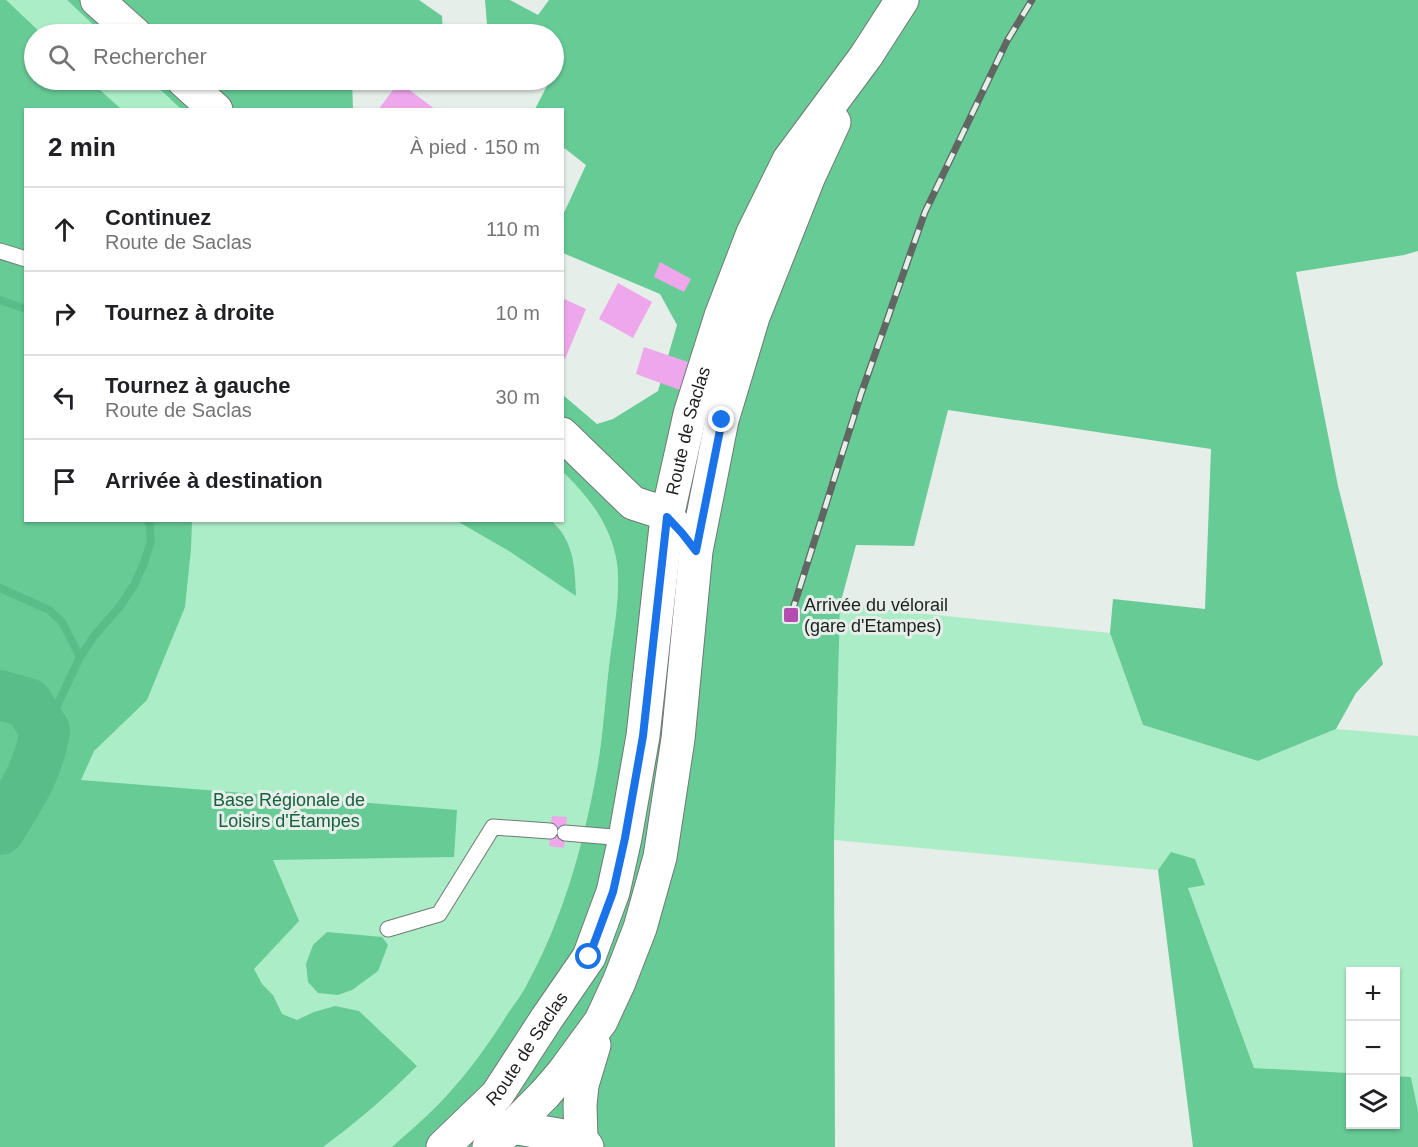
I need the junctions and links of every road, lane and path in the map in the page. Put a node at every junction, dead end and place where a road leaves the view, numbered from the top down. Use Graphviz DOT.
graph roads {
  1 [pos="98,0"];
  2 [pos="902,0"];
  3 [pos="124,24"];
  4 [pos="866,56"];
  5 [pos="194,90"];
  6 [pos="214,108"];
  7 [pos="0,251"];
  8 [pos="24,259"];
  9 [pos="566,440"];
  10 [pos="667,517"];
  11 [pos="696,551"];
  12 [pos="625,838"];
  13 [pos="388,929"];
  14 [pos="589,957"];
  15 [pos="601,1021"];
  16 [pos="466,1124"];
  17 [pos="503,1140"];
  18 [pos="584,1143"];
  19 [pos="443,1147"];
  1 -- 3 [label="main road"];
  2 -- 4 [label="main road, Route de Saclas"];
  4 -- 10 [label="main road, Route de Saclas"];
  4 -- 11 [label="main road, Route de Saclas"];
  5 -- 6 [label="main road"];
  7 -- 8 [label="lane"];
  9 -- 10 [label="main road"];
  10 -- 11 [label="main road"];
  10 -- 12 [label="main road, Route de Saclas"];
  11 -- 15 [label="main road, Route de Saclas"];
  12 -- 13 [label="lane"];
  12 -- 14 [label="main road, Route de Saclas"];
  14 -- 16 [label="main road, Route de Saclas"];
  14 -- 17 [label="main road"];
  15 -- 17 [label="main road, Route de Saclas"];
  15 -- 18 [label="main road"];
  16 -- 17 [label="main road"];
  16 -- 19 [label="main road, Route de Saclas"];
  17 -- 18 [label="main road"];
}
